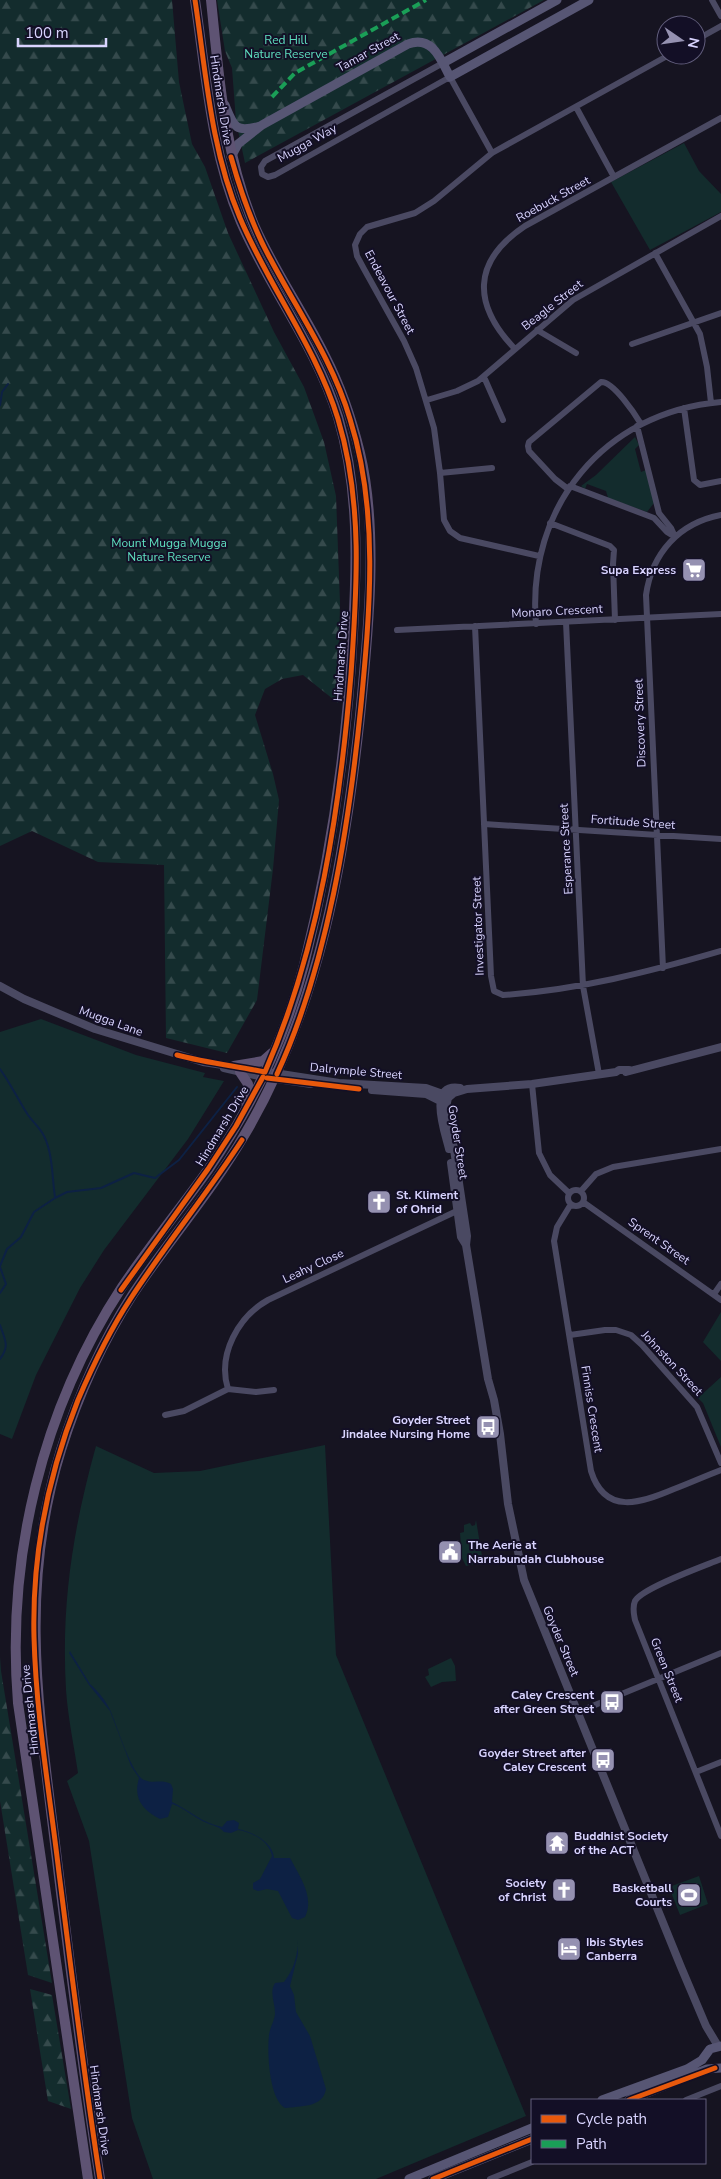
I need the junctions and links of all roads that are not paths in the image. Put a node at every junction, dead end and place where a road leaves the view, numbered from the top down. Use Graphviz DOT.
graph roads {
  1 [pos="195,0"];
  2 [pos="211,0"];
  3 [pos="557,0"];
  4 [pos="589,0"];
  5 [pos="712,0"];
  6 [pos="721,16"];
  7 [pos="721,26"];
  8 [pos="706,34"];
  9 [pos="656,62"];
  10 [pos="443,63"];
  11 [pos="450,77"];
  12 [pos="221,95"];
  13 [pos="576,107"];
  14 [pos="721,118"];
  15 [pos="262,125"];
  16 [pos="492,153"];
  17 [pos="231,157"];
  18 [pos="614,178"];
  19 [pos="721,216"];
  20 [pos="655,253"];
  21 [pos="721,312"];
  22 [pos="694,322"];
  23 [pos="538,330"];
  24 [pos="632,344"];
  25 [pos="516,349"];
  26 [pos="576,353"];
  27 [pos="484,376"];
  28 [pos="427,400"];
  29 [pos="721,402"];
  30 [pos="711,403"];
  31 [pos="684,408"];
  32 [pos="503,420"];
  33 [pos="639,425"];
  34 [pos="492,468"];
  35 [pos="440,473"];
  36 [pos="721,481"];
  37 [pos="569,487"];
  38 [pos="721,515"];
  39 [pos="550,523"];
  40 [pos="675,537"];
  41 [pos="539,556"];
  42 [pos="720,615"];
  43 [pos="615,620"];
  44 [pos="646,620"];
  45 [pos="566,622"];
  46 [pos="536,624"];
  47 [pos="476,626"];
  48 [pos="397,630"];
  49 [pos="484,824"];
  50 [pos="576,830"];
  51 [pos="656,835"];
  52 [pos="721,839"];
  53 [pos="721,950"];
  54 [pos="662,968"];
  55 [pos="0,986"];
  56 [pos="583,986"];
  57 [pos="721,1047"];
  58 [pos="276,1048"];
  59 [pos="237,1069"];
  60 [pos="599,1074"];
  61 [pos="264,1075"];
  62 [pos="276,1076"];
  63 [pos="532,1084"];
  64 [pos="443,1099"];
  65 [pos="244,1112"];
  66 [pos="721,1149"];
  67 [pos="581,1191"];
  68 [pos="569,1193"];
  69 [pos="583,1202"];
  70 [pos="571,1204"];
  71 [pos="459,1210"];
  72 [pos="721,1284"];
  73 [pos="714,1294"];
  74 [pos="721,1300"];
  75 [pos="570,1335"];
  76 [pos="228,1389"];
  77 [pos="274,1390"];
  78 [pos="165,1415"];
  79 [pos="721,1463"];
  80 [pos="721,1470"];
  81 [pos="721,1559"];
  82 [pos="721,1653"];
  83 [pos="658,1678"];
  84 [pos="578,1712"];
  85 [pos="721,1762"];
  86 [pos="696,1772"];
  87 [pos="721,1836"];
  88 [pos="73,1990"];
  89 [pos="61,1992"];
  90 [pos="714,2049"];
  91 [pos="719,2068"];
  92 [pos="721,2086"];
  93 [pos="606,2099"];
  94 [pos="633,2099"];
  95 [pos="688,2099"];
  96 [pos="531,2128"];
  97 [pos="531,2139"];
  98 [pos="531,2162"];
  99 [pos="88,2179"];
  100 [pos="100,2179"];
  101 [pos="410,2179"];
  102 [pos="433,2179"];
  103 [pos="490,2179"];
  1 -- 58 [label="main road, Hindmarsh Drive"];
  2 -- 12 [label="main road, Hindmarsh Drive"];
  3 -- 10 [label="main road, Mugga Way"];
  4 -- 11 [label="main road, Mugga Way"];
  5 -- 6 [label="street"];
  7 -- 8 [label="street"];
  9 -- 13 [label="street, Endeavour Street"];
  10 -- 11 [label="main road, Tamar Street"];
  10 -- 11 [label="street, Mugga Way"];
  10 -- 15 [label="main road, Tamar Street"];
  11 -- 16 [label="street, Tamar Street"];
  12 -- 15 [label="main road, Tamar Street"];
  12 -- 17 [label="main road, Hindmarsh Drive"];
  13 -- 16 [label="street, Endeavour Street"];
  13 -- 18 [label="street"];
  14 -- 18 [label="street, Roebuck Street"];
  15 -- 17 [label="main road, Tamar Street"];
  16 -- 28 [label="street, Endeavour Street"];
  17 -- 62 [label="main road, Hindmarsh Drive"];
  18 -- 25 [label="street, Roebuck Street"];
  19 -- 20 [label="street, Beagle Street"];
  20 -- 22 [label="street"];
  20 -- 23 [label="street, Beagle Street"];
  21 -- 22 [label="street"];
  22 -- 24 [label="street"];
  22 -- 30 [label="street"];
  23 -- 25 [label="street, Beagle Street"];
  23 -- 26 [label="street"];
  25 -- 27 [label="street, Beagle Street"];
  27 -- 28 [label="street, Beagle Street"];
  27 -- 32 [label="street"];
  28 -- 35 [label="street, Endeavour Street"];
  29 -- 30 [label="street"];
  30 -- 31 [label="street"];
  31 -- 33 [label="street"];
  31 -- 36 [label="street"];
  33 -- 37 [label="street"];
  33 -- 37 [label="street"];
  33 -- 40 [label="street"];
  34 -- 35 [label="street"];
  35 -- 41 [label="street, Endeavour Street"];
  37 -- 39 [label="street"];
  37 -- 40 [label="street"];
  38 -- 40 [label="street, Discovery Street"];
  39 -- 41 [label="street"];
  39 -- 43 [label="street"];
  40 -- 44 [label="street, Discovery Street"];
  41 -- 46 [label="street"];
  42 -- 44 [label="street, Monaro Crescent"];
  43 -- 44 [label="street, Monaro Crescent"];
  43 -- 45 [label="street, Monaro Crescent"];
  44 -- 51 [label="street, Discovery Street"];
  45 -- 46 [label="street, Monaro Crescent"];
  45 -- 50 [label="street, Esperance Street"];
  46 -- 47 [label="street, Monaro Crescent"];
  47 -- 48 [label="street, Monaro Crescent"];
  47 -- 49 [label="street, Investigator Street"];
  49 -- 50 [label="street, Fortitude Street"];
  49 -- 56 [label="street, Investigator Street"];
  50 -- 51 [label="street, Fortitude Street"];
  50 -- 56 [label="street, Esperance Street"];
  51 -- 52 [label="street, Fortitude Street"];
  51 -- 54 [label="street, Discovery Street"];
  53 -- 54 [label="street, Investigator Street"];
  54 -- 56 [label="street, Investigator Street"];
  55 -- 59 [label="street, Mugga Lane"];
  56 -- 60 [label="street, Esperance Street"];
  57 -- 60 [label="street"];
  58 -- 59 [label="main road"];
  58 -- 61 [label="main road, Hindmarsh Drive"];
  59 -- 61 [label="street, Mugga Lane"];
  59 -- 65 [label="main road"];
  60 -- 63 [label="street"];
  61 -- 62 [label="street, Dalrymple Street"];
  61 -- 65 [label="main road, Hindmarsh Drive"];
  62 -- 64 [label="street, Dalrymple Street"];
  62 -- 88 [label="main road, Hindmarsh Drive"];
  63 -- 64 [label="street"];
  63 -- 68 [label="street"];
  64 -- 71 [label="street, Goyder Street"];
  65 -- 89 [label="main road, Hindmarsh Drive"];
  66 -- 67 [label="street"];
  67 -- 68 [label="street"];
  67 -- 69 [label="street"];
  68 -- 70 [label="street"];
  69 -- 70 [label="street"];
  69 -- 73 [label="street, Sprent Street"];
  70 -- 75 [label="street, Finniss Crescent"];
  71 -- 76 [label="street, Leahy Close"];
  71 -- 84 [label="street, Goyder Street"];
  72 -- 73 [label="street"];
  73 -- 74 [label="street, Sprent Street"];
  75 -- 79 [label="street, Johnston Street"];
  75 -- 80 [label="street, Finniss Crescent"];
  76 -- 77 [label="street"];
  76 -- 78 [label="street"];
  81 -- 83 [label="street, Green Street"];
  82 -- 83 [label="street"];
  83 -- 84 [label="street"];
  83 -- 86 [label="street, Green Street"];
  84 -- 90 [label="street, Goyder Street"];
  85 -- 86 [label="street"];
  86 -- 87 [label="street, Green Street"];
  88 -- 89 [label="main road"];
  88 -- 100 [label="main road, Hindmarsh Drive"];
  89 -- 99 [label="main road, Hindmarsh Drive"];
  90 -- 91 [label="main road"];
  90 -- 93 [label="main road"];
  91 -- 94 [label="main road"];
  92 -- 95 [label="street"];
  96 -- 101 [label="main road"];
  97 -- 102 [label="main road"];
  98 -- 103 [label="street"];
}
